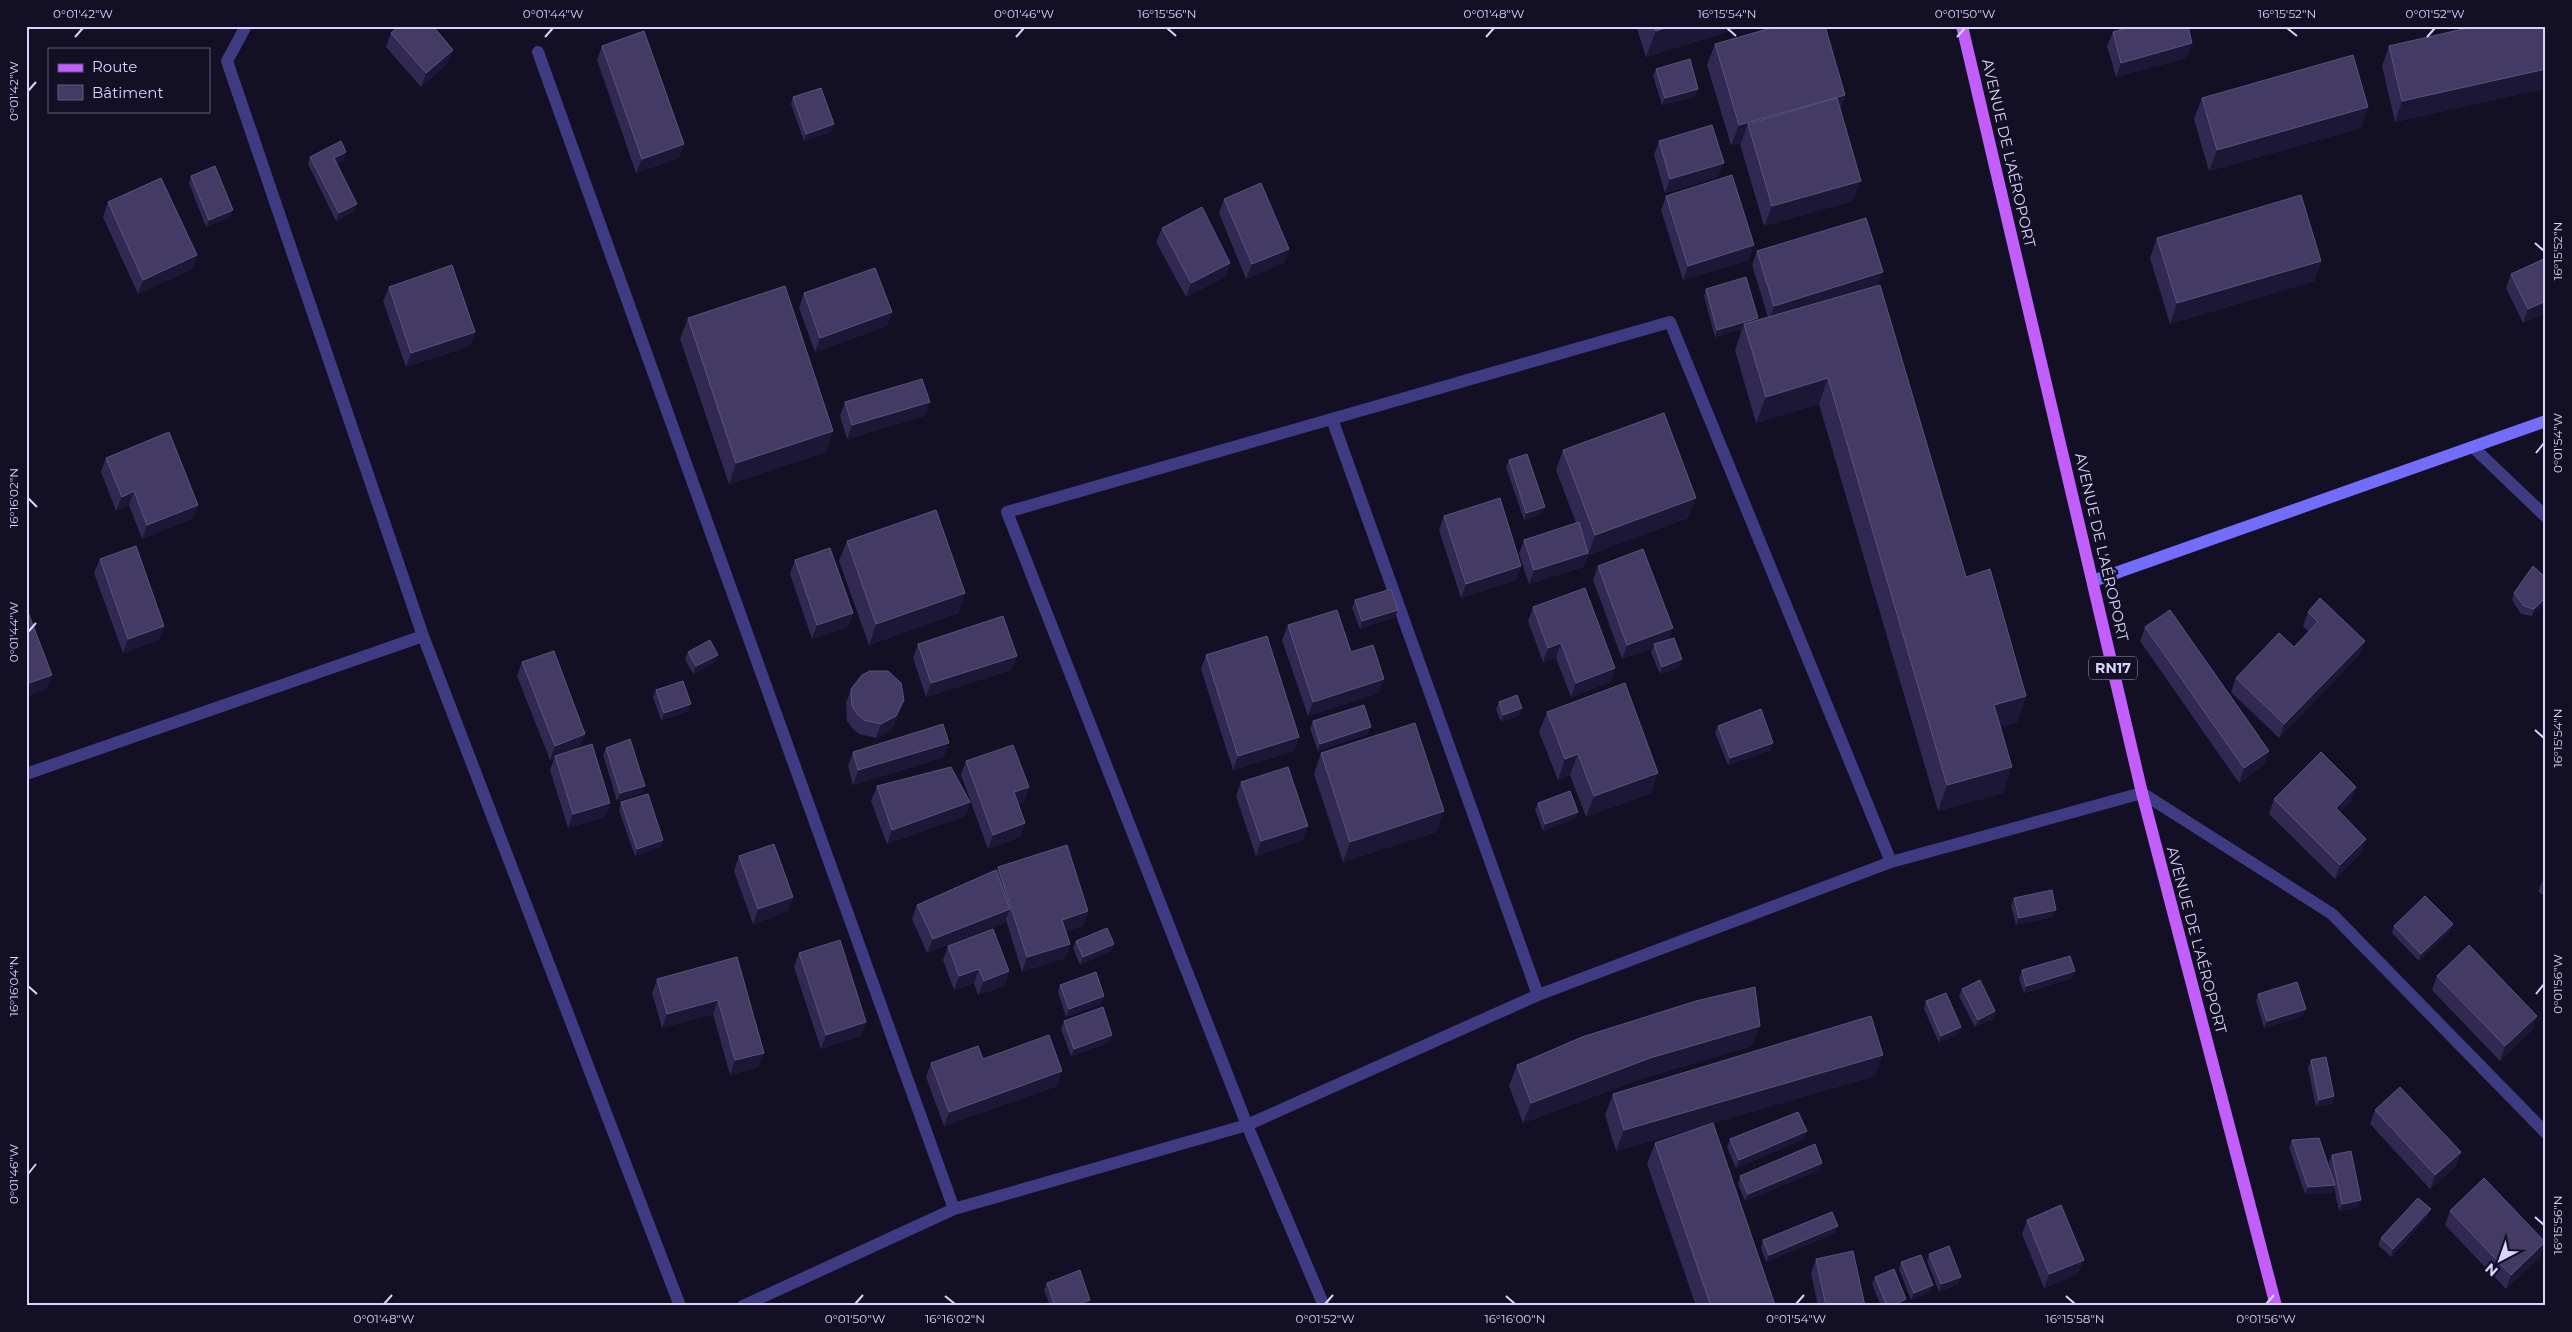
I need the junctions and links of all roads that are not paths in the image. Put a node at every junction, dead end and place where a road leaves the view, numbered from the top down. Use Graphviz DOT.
graph roads {
  1 [pos="246,26"];
  2 [pos="1962,26"];
  3 [pos="538,52"];
  4 [pos="1332,419"];
  5 [pos="2546,421"];
  6 [pos="2474,448"];
  7 [pos="2546,517"];
  8 [pos="2093,581"];
  9 [pos="423,636"];
  10 [pos="26,774"];
  11 [pos="2142,793"];
  12 [pos="1891,862"];
  13 [pos="1538,995"];
  14 [pos="1247,1125"];
  15 [pos="2546,1133"];
  16 [pos="954,1209"];
  17 [pos="680,1306"];
  18 [pos="743,1306"];
  19 [pos="1324,1306"];
  20 [pos="2276,1306"];
  1 -- 9 [label="street"];
  2 -- 8 [label="main road, AVENUE DE L'AÉROPORT / RN17"];
  3 -- 16 [label="street"];
  4 -- 12 [label="street"];
  4 -- 13 [label="street"];
  4 -- 14 [label="street"];
  5 -- 6 [label="street"];
  6 -- 7 [label="street"];
  6 -- 8 [label="street"];
  8 -- 11 [label="main road, AVENUE DE L'AÉROPORT / RN17"];
  9 -- 10 [label="street"];
  9 -- 17 [label="street"];
  11 -- 12 [label="street"];
  11 -- 15 [label="street"];
  11 -- 20 [label="main road, AVENUE DE L'AÉROPORT / RN17"];
  12 -- 13 [label="street"];
  13 -- 14 [label="street"];
  14 -- 16 [label="street"];
  14 -- 19 [label="street"];
  16 -- 18 [label="street"];
}
